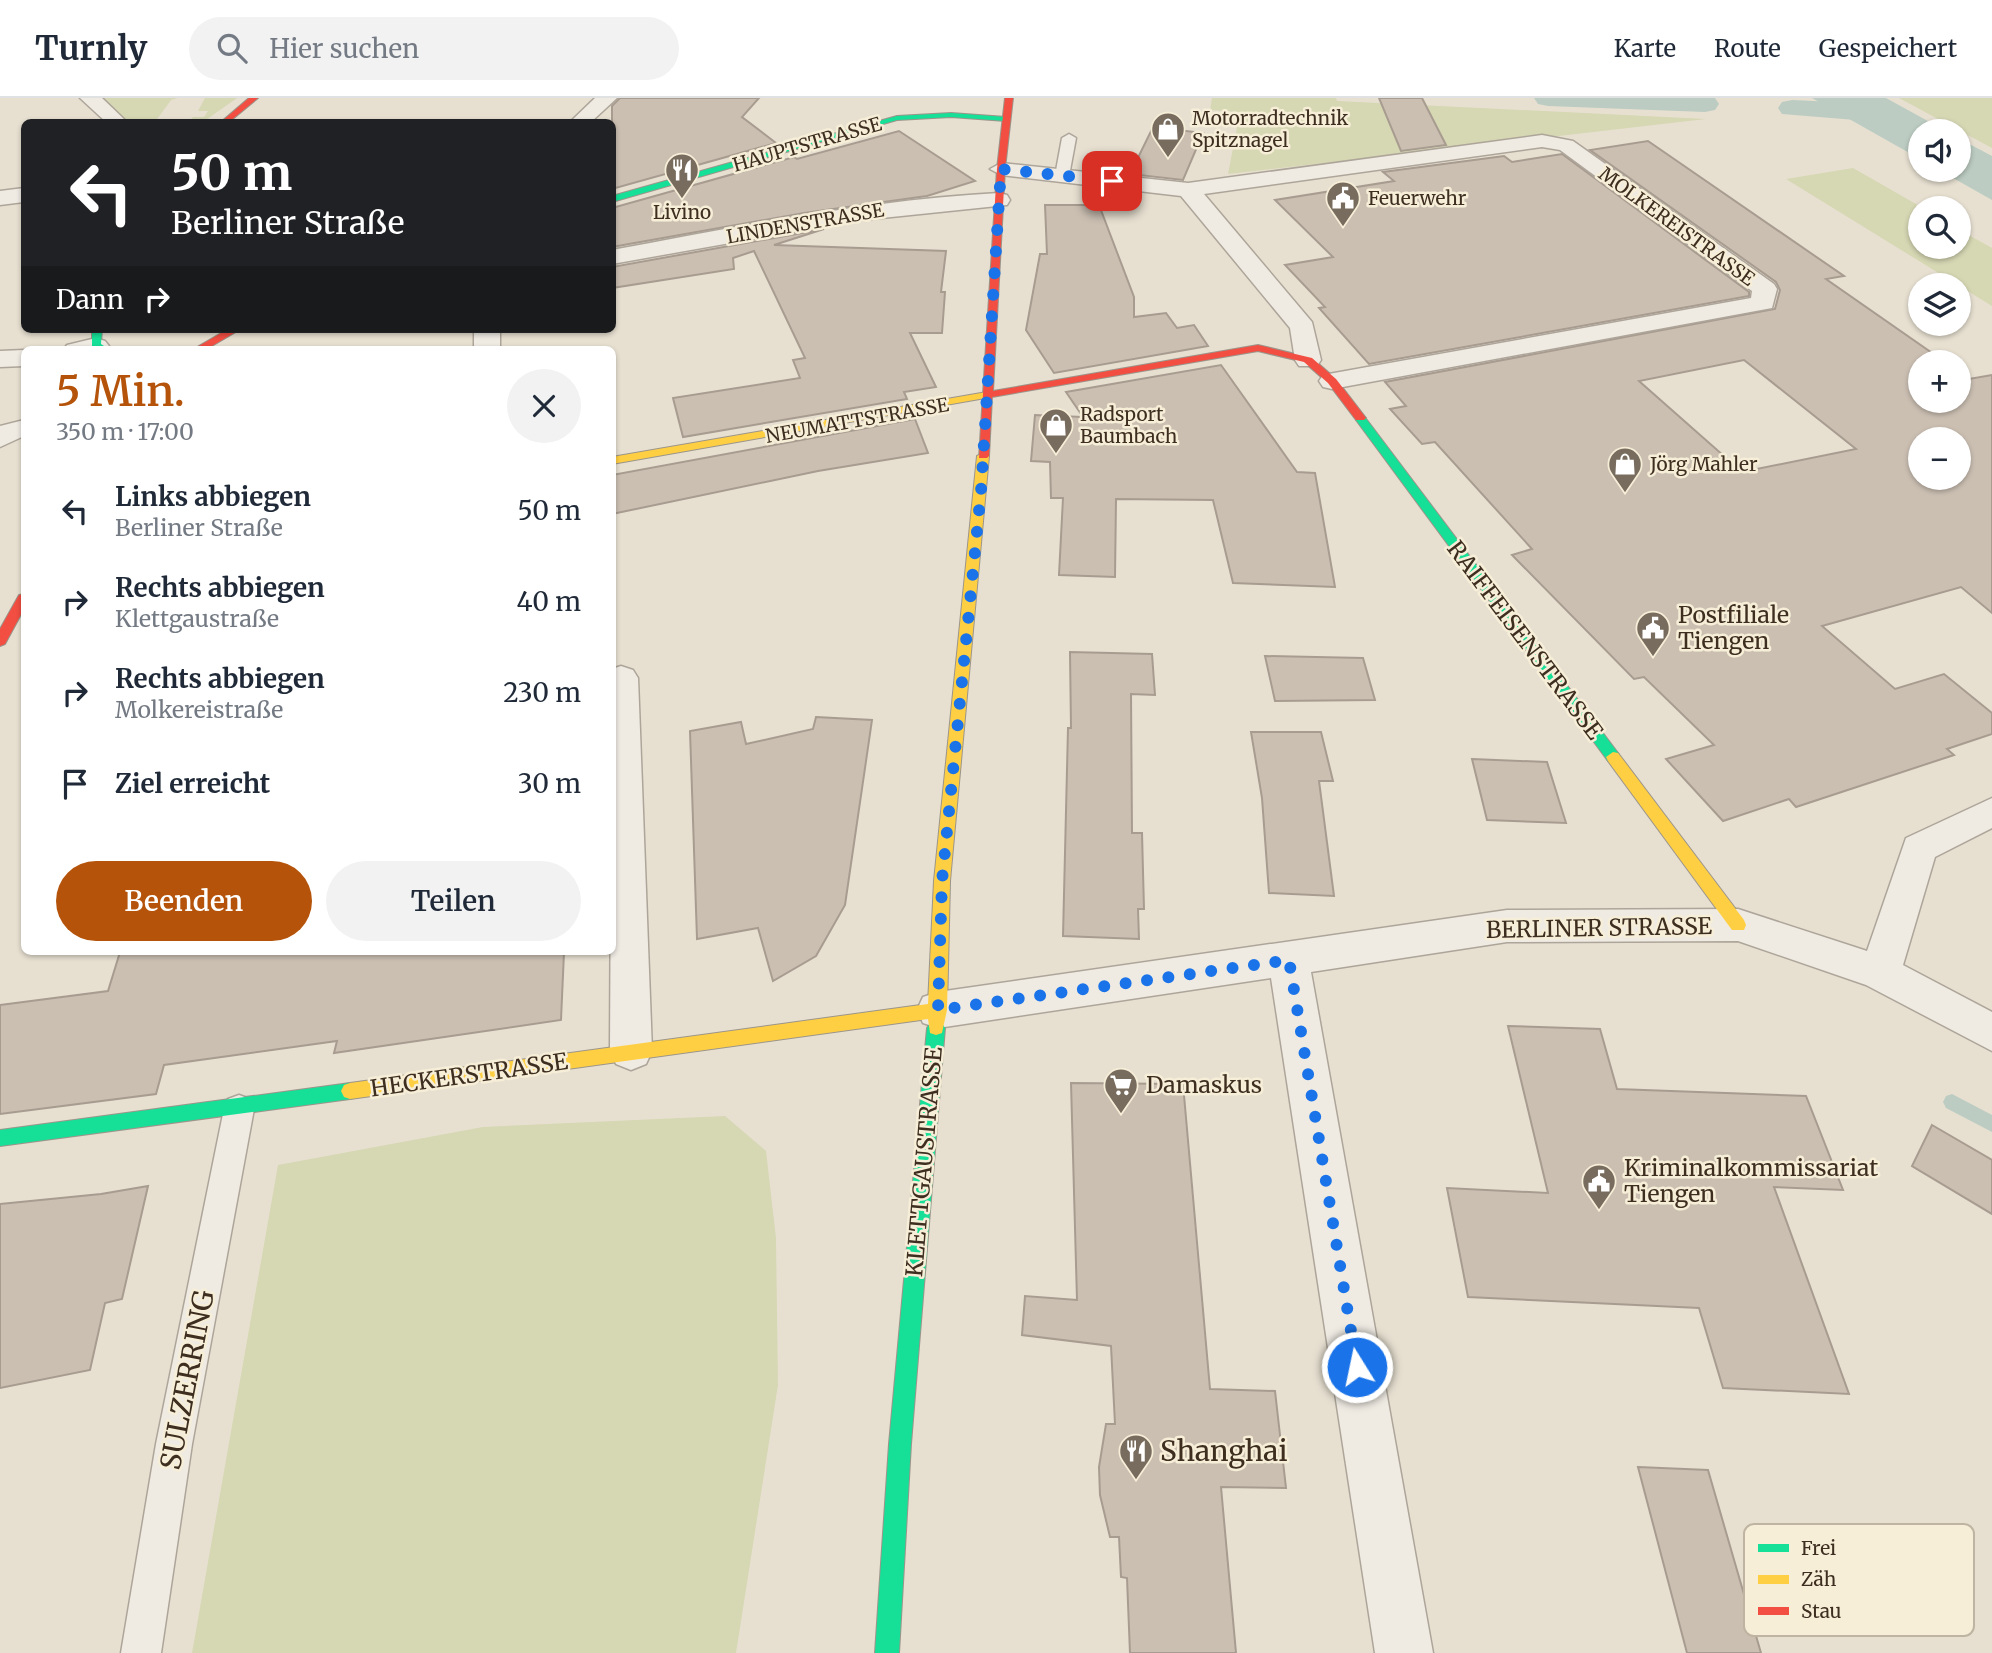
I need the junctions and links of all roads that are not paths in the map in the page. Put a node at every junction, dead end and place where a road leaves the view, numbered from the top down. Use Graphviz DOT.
graph roads {
  1 [pos="90,98"];
  2 [pos="254,98"];
  3 [pos="607,98"];
  4 [pos="943,98"];
  5 [pos="1009,98"];
  6 [pos="897,118"];
  7 [pos="114,119"];
  8 [pos="229,119"];
  9 [pos="583,119"];
  10 [pos="1006,119"];
  11 [pos="1069,138"];
  12 [pos="1001,169"];
  13 [pos="1062,176"];
  14 [pos="1188,190"];
  15 [pos="21,195"];
  16 [pos="0,198"];
  17 [pos="616,198"];
  18 [pos="999,200"];
  19 [pos="616,256"];
  20 [pos="229,333"];
  21 [pos="204,346"];
  22 [pos="21,358"];
  23 [pos="0,359"];
  24 [pos="1308,360"];
  25 [pos="1332,381"];
  26 [pos="987,398"];
  27 [pos="616,460"];
  28 [pos="21,603"];
  29 [pos="0,641"];
  30 [pos="621,678"];
  31 [pos="1992,812"];
  32 [pos="1738,925"];
  33 [pos="1289,960"];
  34 [pos="1880,973"];
  35 [pos="938,1010"];
  36 [pos="1992,1033"];
  37 [pos="631,1051"];
  38 [pos="239,1109"];
  39 [pos="0,1138"];
  40 [pos="141,1653"];
  41 [pos="887,1653"];
  42 [pos="1404,1653"];
  1 -- 7 [label="street"];
  2 -- 8 [label="street"];
  3 -- 9 [label="street"];
  4 -- 6 [label="street"];
  5 -- 10 [label="street, KLETTGAUSTRASSE"];
  6 -- 10 [label="street, HAUPTSTRASSE"];
  6 -- 17 [label="street, HAUPTSTRASSE"];
  10 -- 12 [label="street, KLETTGAUSTRASSE"];
  11 -- 13 [label="lane"];
  12 -- 13 [label="street, MOLKEREISTRASSE"];
  12 -- 18 [label="street, KLETTGAUSTRASSE"];
  13 -- 14 [label="street, MOLKEREISTRASSE"];
  14 -- 24 [label="street"];
  14 -- 25 [label="street, MOLKEREISTRASSE"];
  15 -- 16 [label="street"];
  18 -- 19 [label="street, LINDENSTRASSE"];
  18 -- 26 [label="street, KLETTGAUSTRASSE"];
  20 -- 21 [label="street"];
  22 -- 23 [label="street"];
  24 -- 25 [label="street, RAIFFEISENSTRASSE"];
  24 -- 26 [label="street, NEUMATTSTRASSE"];
  25 -- 32 [label="street, RAIFFEISENSTRASSE"];
  26 -- 27 [label="street, NEUMATTSTRASSE"];
  26 -- 35 [label="street, KLETTGAUSTRASSE"];
  28 -- 29 [label="street"];
  30 -- 37 [label="street"];
  31 -- 34 [label="street"];
  32 -- 33 [label="street, BERLINER STRASSE"];
  32 -- 34 [label="street, BERLINER STRASSE"];
  33 -- 35 [label="street, BERLINER STRASSE"];
  33 -- 42 [label="street"];
  34 -- 36 [label="street, BERLINER STRASSE"];
  35 -- 37 [label="street, HECKERSTRASSE"];
  35 -- 41 [label="street, KLETTGAUSTRASSE"];
  37 -- 38 [label="street, HECKERSTRASSE"];
  38 -- 39 [label="street, HECKERSTRASSE"];
  38 -- 40 [label="lane, SULZERRING"];
}
